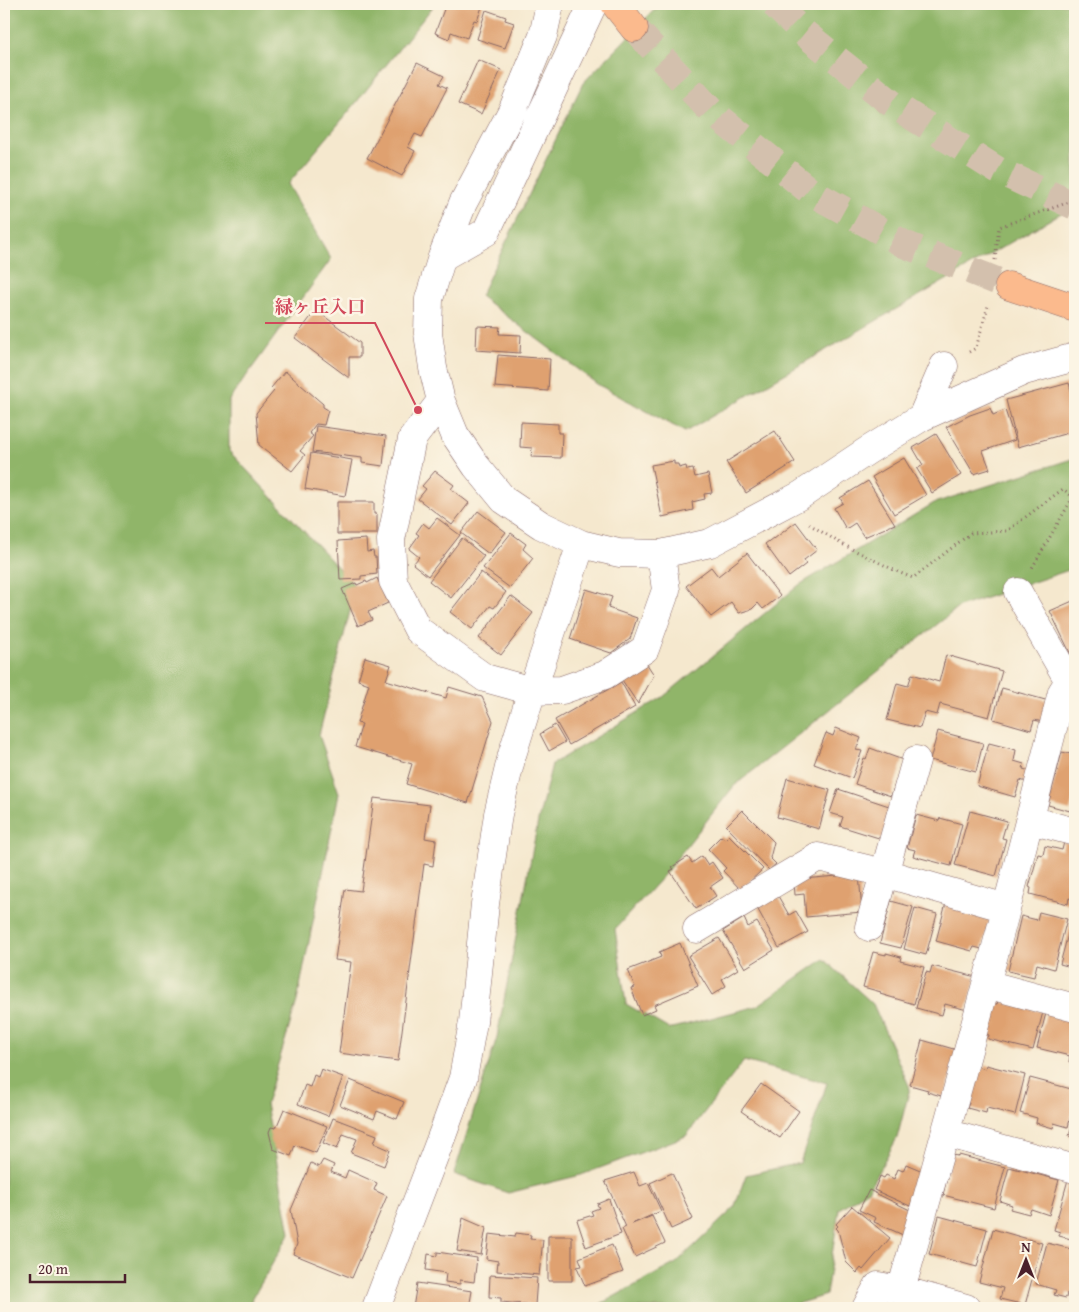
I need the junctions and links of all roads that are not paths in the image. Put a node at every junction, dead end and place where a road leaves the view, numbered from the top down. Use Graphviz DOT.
graph roads {
  1 [pos="550,4"];
  2 [pos="600,4"];
  3 [pos="634,28"];
  4 [pos="442,256"];
  5 [pos="1008,286"];
  6 [pos="1075,308"];
  7 [pos="1075,357"];
  8 [pos="944,366"];
  9 [pos="441,401"];
  10 [pos="922,417"];
  11 [pos="582,544"];
  12 [pos="660,554"];
  13 [pos="1018,592"];
  14 [pos="1072,680"];
  15 [pos="532,690"];
  16 [pos="916,760"];
  17 [pos="1030,820"];
  18 [pos="1075,832"];
  19 [pos="884,874"];
  20 [pos="1006,908"];
  21 [pos="869,927"];
  22 [pos="697,929"];
  23 [pos="986,984"];
  24 [pos="1075,1008"];
  25 [pos="946,1133"];
  26 [pos="1075,1169"];
  27 [pos="901,1290"];
  28 [pos="376,1308"];
  29 [pos="866,1308"];
  30 [pos="966,1308"];
  1 -- 4 [label="street"];
  2 -- 3 [label="main road"];
  2 -- 4 [label="street"];
  4 -- 9 [label="street"];
  5 -- 6 [label="main road"];
  7 -- 10 [label="street"];
  8 -- 10 [label="street"];
  9 -- 11 [label="street"];
  9 -- 15 [label="street"];
  10 -- 12 [label="street"];
  11 -- 12 [label="street"];
  11 -- 15 [label="street"];
  12 -- 15 [label="street"];
  13 -- 14 [label="street"];
  14 -- 17 [label="street"];
  15 -- 28 [label="street"];
  16 -- 19 [label="street"];
  17 -- 18 [label="street"];
  17 -- 20 [label="street"];
  19 -- 20 [label="street"];
  19 -- 21 [label="street"];
  19 -- 22 [label="street"];
  20 -- 23 [label="street"];
  23 -- 24 [label="street"];
  23 -- 25 [label="street"];
  25 -- 26 [label="street"];
  25 -- 27 [label="street"];
  27 -- 29 [label="street"];
  27 -- 30 [label="street"];
}
